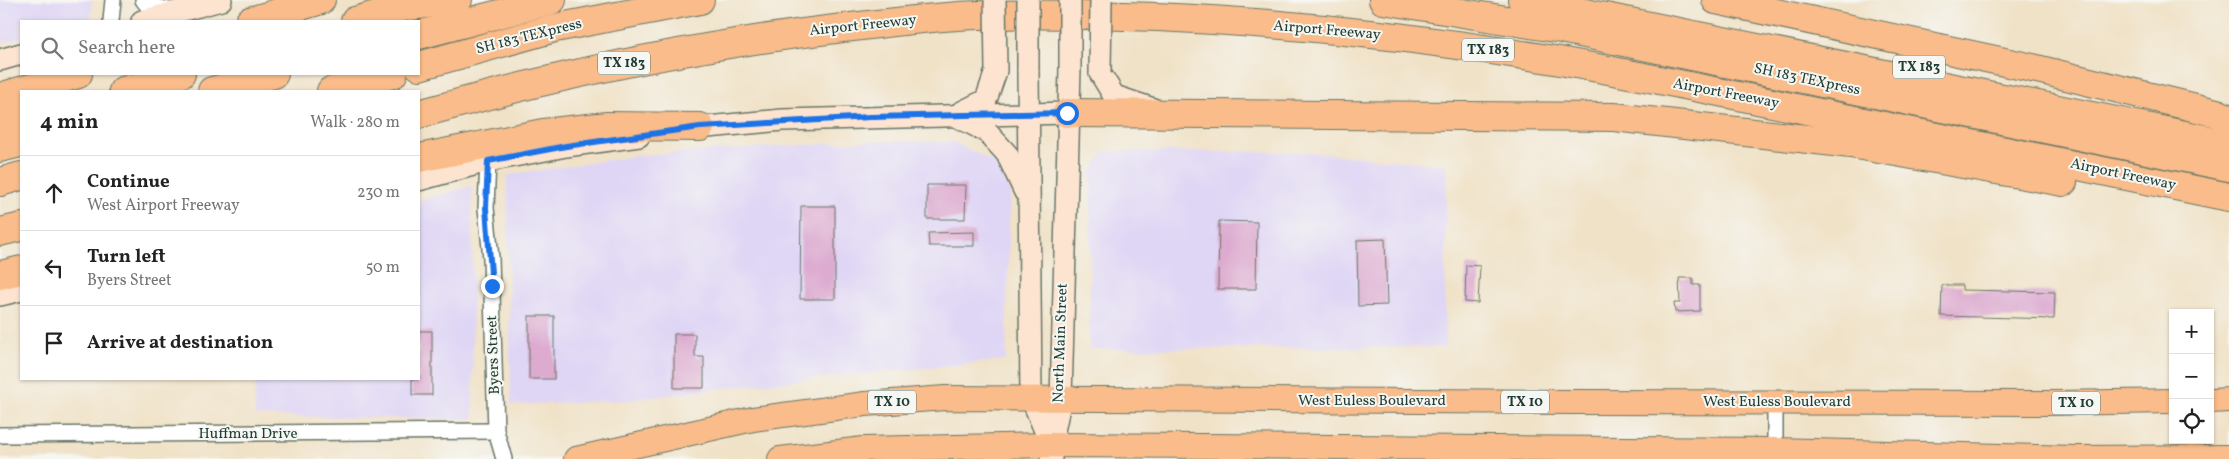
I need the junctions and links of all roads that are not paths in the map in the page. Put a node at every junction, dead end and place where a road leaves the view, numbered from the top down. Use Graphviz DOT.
graph roads {
  1 [pos="112,0"];
  2 [pos="143,0"];
  3 [pos="221,0"];
  4 [pos="321,0"];
  5 [pos="458,0"];
  6 [pos="552,0"];
  7 [pos="700,0"];
  8 [pos="995,0"];
  9 [pos="1028,0"];
  10 [pos="1070,0"];
  11 [pos="1101,0"];
  12 [pos="1383,0"];
  13 [pos="1522,0"];
  14 [pos="1609,0"];
  15 [pos="1716,0"];
  16 [pos="417,3"];
  17 [pos="178,12"];
  18 [pos="110,20"];
  19 [pos="146,20"];
  20 [pos="253,20"];
  21 [pos="358,20"];
  22 [pos="420,35"];
  23 [pos="20,54"];
  24 [pos="0,60"];
  25 [pos="420,66"];
  26 [pos="75,75"];
  27 [pos="179,75"];
  28 [pos="270,75"];
  29 [pos="389,75"];
  30 [pos="514,87"];
  31 [pos="24,90"];
  32 [pos="126,90"];
  33 [pos="216,90"];
  34 [pos="334,90"];
  35 [pos="20,91"];
  36 [pos="420,96"];
  37 [pos="0,97"];
  38 [pos="1028,113"];
  39 [pos="1067,113"];
  40 [pos="420,114"];
  41 [pos="1167,114"];
  42 [pos="955,116"];
  43 [pos="20,117"];
  44 [pos="2229,119"];
  45 [pos="0,122"];
  46 [pos="700,127"];
  47 [pos="2229,132"];
  48 [pos="20,143"];
  49 [pos="2229,144"];
  50 [pos="0,148"];
  51 [pos="420,158"];
  52 [pos="488,161"];
  53 [pos="2229,167"];
  54 [pos="20,176"];
  55 [pos="420,180"];
  56 [pos="0,182"];
  57 [pos="2229,197"];
  58 [pos="1028,200"];
  59 [pos="2229,206"];
  60 [pos="20,227"];
  61 [pos="0,232"];
  62 [pos="20,270"];
  63 [pos="0,275"];
  64 [pos="20,290"];
  65 [pos="0,295"];
  66 [pos="1031,397"];
  67 [pos="1061,398"];
  68 [pos="2229,400"];
  69 [pos="2169,401"];
  70 [pos="2214,401"];
  71 [pos="1775,402"];
  72 [pos="496,431"];
  73 [pos="0,435"];
  74 [pos="639,452"];
  75 [pos="1051,452"];
  76 [pos="1775,454"];
  77 [pos="2229,457"];
  78 [pos="504,459"];
  79 [pos="576,459"];
  80 [pos="780,459"];
  1 -- 18 [label="street"];
  2 -- 17 [label="street"];
  3 -- 17 [label="main road"];
  4 -- 20 [label="highway"];
  5 -- 16 [label="highway"];
  6 -- 22 [label="highway, SH 183 TEXpress"];
  7 -- 25 [label="highway, SH 183 TEXpress"];
  8 -- 42 [label="main road, bridge"];
  9 -- 38 [label="main road, North Main Street, bridge"];
  10 -- 39 [label="main road, North Main Street, bridge"];
  11 -- 41 [label="main road, bridge"];
  12 -- 53 [label="highway, SH 183 TEXpress"];
  13 -- 49 [label="highway, SH 183 TEXpress"];
  14 -- 47 [label="highway, TX 183"];
  15 -- 44 [label="highway"];
  16 -- 21 [label="highway"];
  17 -- 19 [label="main road"];
  23 -- 24 [label="main road"];
  26 -- 31 [label="highway"];
  27 -- 32 [label="highway"];
  28 -- 33 [label="highway"];
  29 -- 34 [label="highway"];
  30 -- 36 [label="highway"];
  30 -- 40 [label="highway, Airport Freeway / TX 183"];
  30 -- 57 [label="highway, Airport Freeway / TX 183"];
  35 -- 37 [label="highway"];
  38 -- 39 [label="main road"];
  38 -- 42 [label="main road"];
  38 -- 58 [label="main road, North Main Street"];
  39 -- 41 [label="highway"];
  39 -- 67 [label="main road, North Main Street"];
  41 -- 59 [label="highway"];
  42 -- 46 [label="main road"];
  42 -- 58 [label="main road"];
  43 -- 45 [label="highway"];
  46 -- 51 [label="highway"];
  46 -- 52 [label="main road"];
  48 -- 50 [label="highway"];
  52 -- 55 [label="main road"];
  52 -- 72 [label="street, Byers Street"];
  54 -- 56 [label="highway"];
  58 -- 66 [label="main road, North Main Street"];
  60 -- 61 [label="highway"];
  62 -- 63 [label="highway"];
  64 -- 65 [label="main road"];
  66 -- 67 [label="main road, West Euless Boulevard / TX 10"];
  66 -- 74 [label="main road, West Euless Boulevard / TX 10"];
  66 -- 75 [label="main road, North Main Street"];
  67 -- 71 [label="main road, West Euless Boulevard / TX 10"];
  67 -- 75 [label="main road, North Main Street"];
  68 -- 70 [label="main road"];
  69 -- 71 [label="main road, West Euless Boulevard / TX 10"];
  71 -- 76 [label="street"];
  72 -- 73 [label="street, Huffman Drive"];
  72 -- 78 [label="street, Byers Street"];
  74 -- 79 [label="main road, West Euless Boulevard / TX 10"];
  75 -- 76 [label="main road"];
  75 -- 80 [label="main road"];
  76 -- 77 [label="main road"];
}
